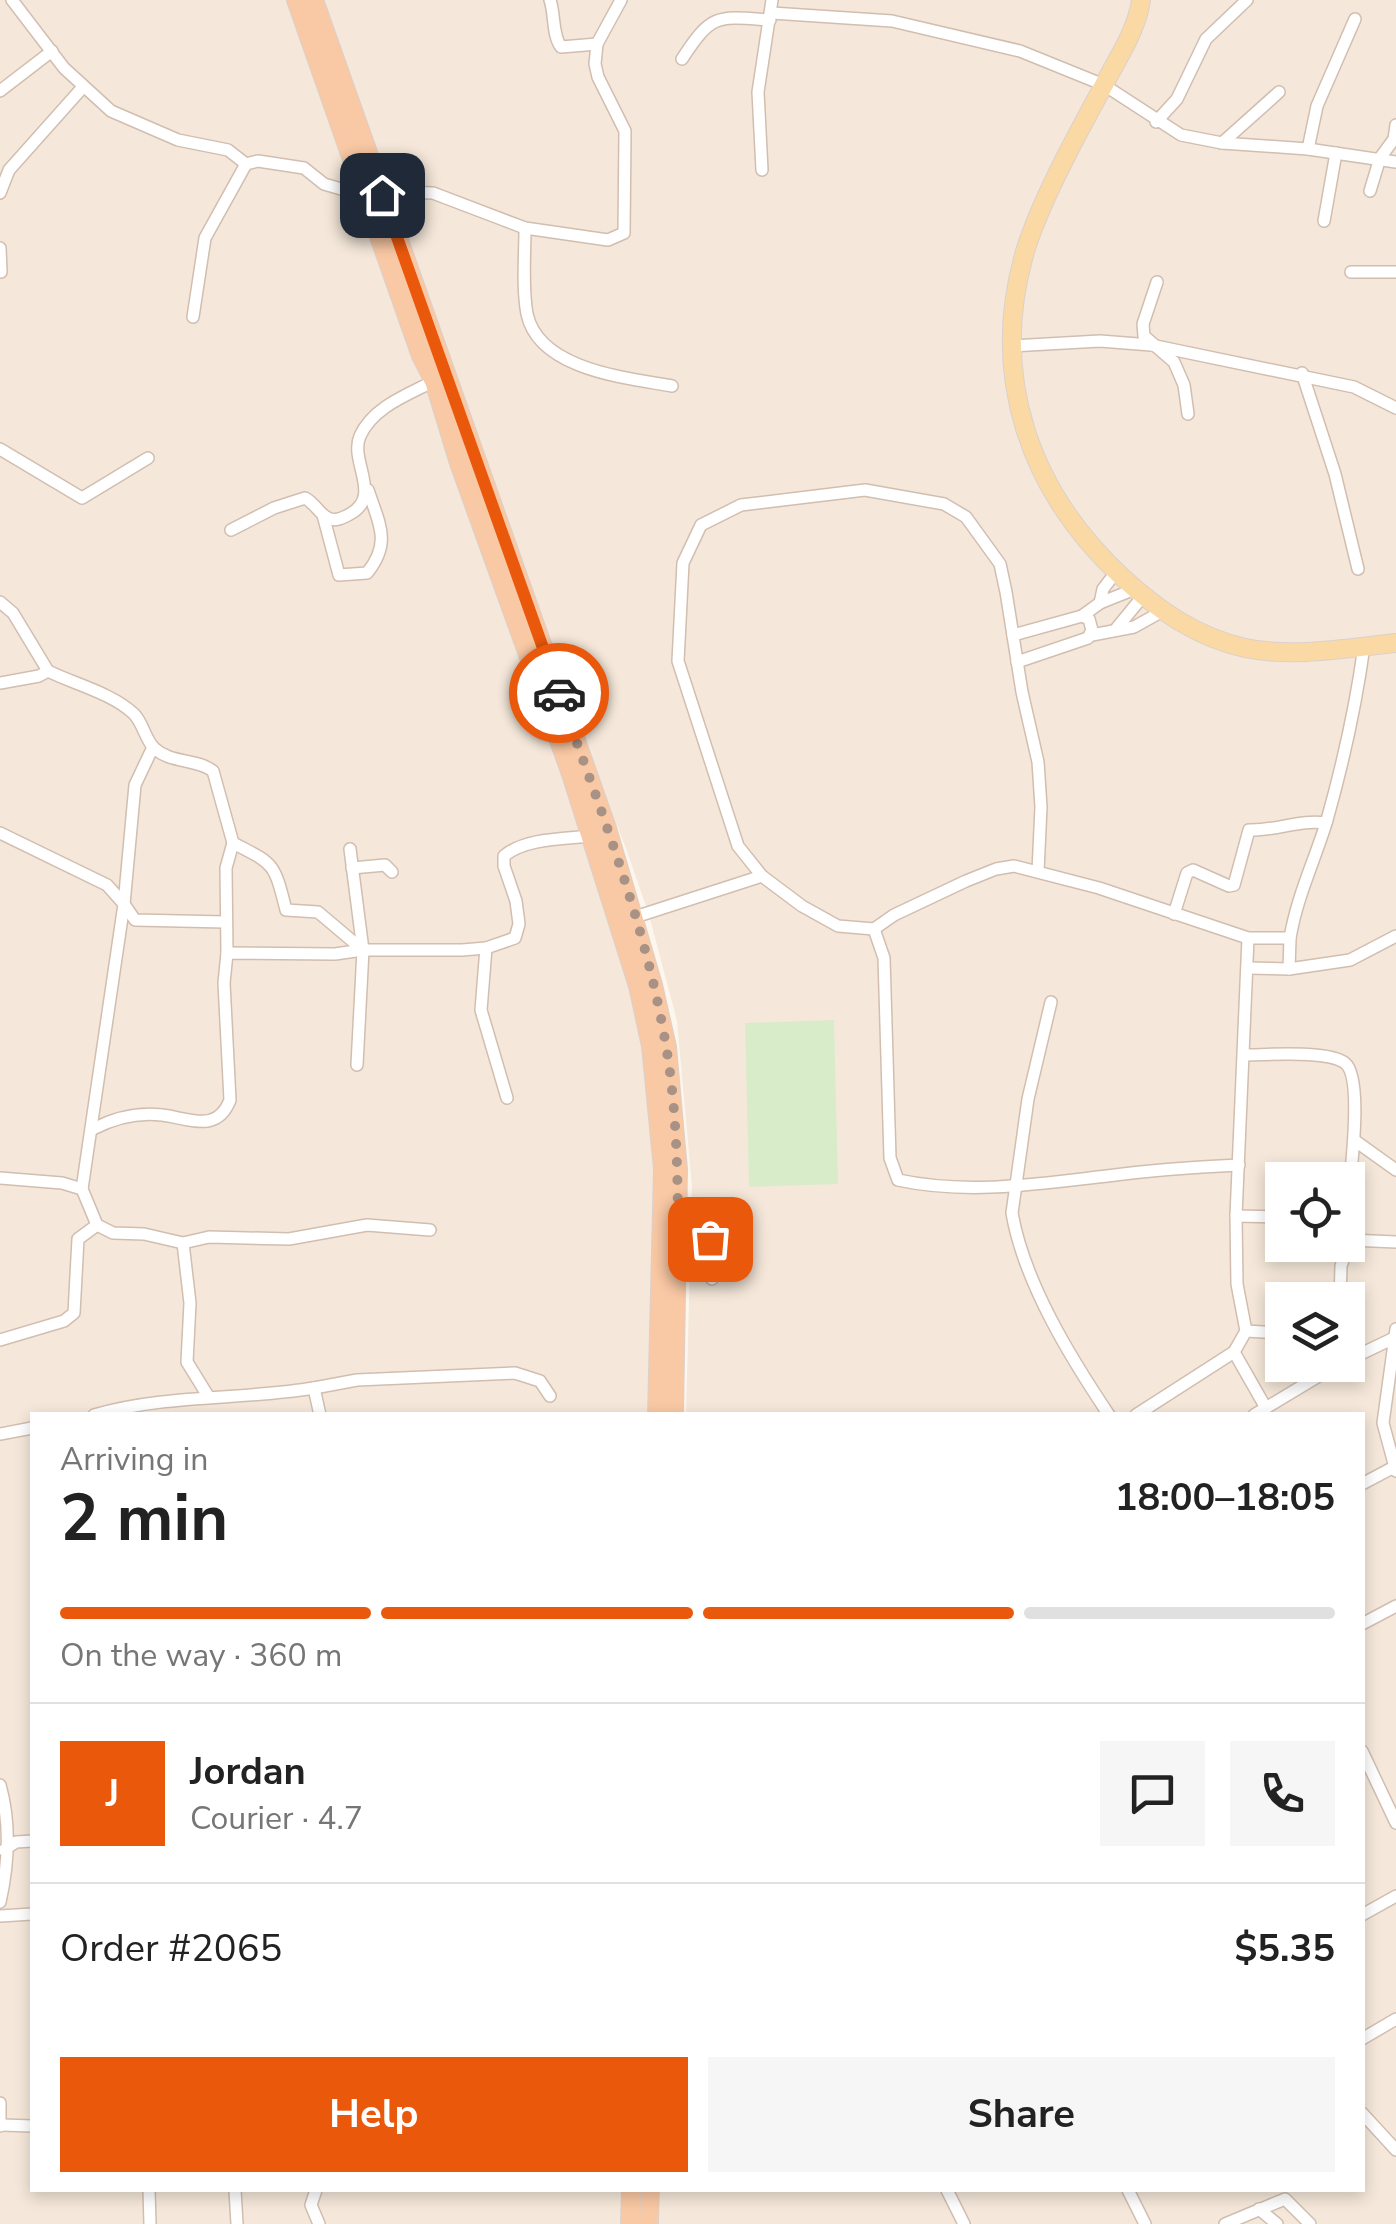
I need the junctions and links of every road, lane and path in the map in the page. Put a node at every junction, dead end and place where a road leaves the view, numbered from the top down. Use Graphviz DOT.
graph roads {
  1 [pos="12,0"];
  2 [pos="296,0"];
  3 [pos="314,0"];
  4 [pos="550,0"];
  5 [pos="621,0"];
  6 [pos="1141,0"];
  7 [pos="1247,0"];
  8 [pos="771,11"];
  9 [pos="1355,19"];
  10 [pos="597,44"];
  11 [pos="52,51"];
  12 [pos="682,59"];
  13 [pos="1104,85"];
  14 [pos="82,87"];
  15 [pos="0,91"];
  16 [pos="1279,92"];
  17 [pos="1156,122"];
  18 [pos="1396,125"];
  19 [pos="1222,143"];
  20 [pos="1308,149"];
  21 [pos="1336,153"];
  22 [pos="1380,158"];
  23 [pos="1396,162"];
  24 [pos="246,164"];
  25 [pos="762,170"];
  26 [pos="348,191"];
  27 [pos="1370,191"];
  28 [pos="400,192"];
  29 [pos="0,193"];
  30 [pos="1324,221"];
  31 [pos="525,228"];
  32 [pos="0,248"];
  33 [pos="2,272"];
  34 [pos="1351,272"];
  35 [pos="1396,272"];
  36 [pos="1157,282"];
  37 [pos="194,317"];
  38 [pos="1151,344"];
  39 [pos="1010,346"];
  40 [pos="1302,373"];
  41 [pos="434,381"];
  42 [pos="672,386"];
  43 [pos="1396,408"];
  44 [pos="1188,414"];
  45 [pos="0,449"];
  46 [pos="148,458"];
  47 [pos="365,481"];
  48 [pos="322,513"];
  49 [pos="232,530"];
  50 [pos="1358,569"];
  51 [pos="1116,572"];
  52 [pos="1139,592"];
  53 [pos="0,602"];
  54 [pos="1100,603"];
  55 [pos="1161,612"];
  56 [pos="1082,616"];
  57 [pos="1116,629"];
  58 [pos="1013,635"];
  59 [pos="1092,635"];
  60 [pos="1396,643"];
  61 [pos="1364,646"];
  62 [pos="1018,662"];
  63 [pos="48,671"];
  64 [pos="0,683"];
  65 [pos="153,747"];
  66 [pos="578,772"];
  67 [pos="1326,824"];
  68 [pos="0,833"];
  69 [pos="590,836"];
  70 [pos="233,843"];
  71 [pos="350,848"];
  72 [pos="352,868"];
  73 [pos="1038,871"];
  74 [pos="392,872"];
  75 [pos="762,876"];
  76 [pos="124,904"];
  77 [pos="1174,914"];
  78 [pos="634,917"];
  79 [pos="225,922"];
  80 [pos="874,929"];
  81 [pos="1396,936"];
  82 [pos="1248,938"];
  83 [pos="1290,938"];
  84 [pos="486,948"];
  85 [pos="364,950"];
  86 [pos="226,952"];
  87 [pos="1248,968"];
  88 [pos="1290,969"];
  89 [pos="1051,1002"];
  90 [pos="1244,1055"];
  91 [pos="357,1065"];
  92 [pos="507,1098"];
  93 [pos="93,1129"];
  94 [pos="1354,1140"];
  95 [pos="1352,1162"];
  96 [pos="1239,1165"];
  97 [pos="1396,1170"];
  98 [pos="0,1178"];
  99 [pos="1016,1186"];
  100 [pos="82,1189"];
  101 [pos="720,1216"];
  102 [pos="1236,1216"];
  103 [pos="1265,1217"];
  104 [pos="97,1224"];
  105 [pos="430,1230"];
  106 [pos="1365,1236"];
  107 [pos="1396,1242"];
  108 [pos="182,1243"];
  109 [pos="741,1254"];
  110 [pos="678,1260"];
  111 [pos="709,1260"];
  112 [pos="712,1280"];
  113 [pos="1246,1331"];
  114 [pos="1265,1332"];
  115 [pos="1395,1333"];
  116 [pos="0,1340"];
  117 [pos="1365,1350"];
  118 [pos="1234,1352"];
  119 [pos="1308,1382"];
  120 [pos="314,1388"];
  121 [pos="208,1396"];
  122 [pos="550,1396"];
  123 [pos="1390,1406"];
  124 [pos="1266,1408"];
  125 [pos="107,1412"];
  126 [pos="319,1412"];
  127 [pos="658,1412"];
  128 [pos="674,1412"];
  129 [pos="1108,1412"];
  130 [pos="1141,1412"];
  131 [pos="1259,1412"];
  132 [pos="30,1428"];
  133 [pos="0,1434"];
  134 [pos="1395,1469"];
  135 [pos="1365,1483"];
  136 [pos="1396,1606"];
  137 [pos="1365,1622"];
  138 [pos="1365,1757"];
  139 [pos="0,1786"];
  140 [pos="1396,1824"];
  141 [pos="30,1841"];
  142 [pos="4,1850"];
  143 [pos="1396,1896"];
  144 [pos="0,1902"];
  145 [pos="1365,1913"];
  146 [pos="30,1914"];
  147 [pos="0,1916"];
  148 [pos="1396,2018"];
  149 [pos="1365,2037"];
  150 [pos="0,2103"];
  151 [pos="1365,2116"];
  152 [pos="1,2126"];
  153 [pos="30,2126"];
  154 [pos="1396,2150"];
  155 [pos="149,2192"];
  156 [pos="235,2192"];
  157 [pos="315,2192"];
  158 [pos="631,2192"];
  159 [pos="650,2192"];
  160 [pos="948,2192"];
  161 [pos="1129,2192"];
  162 [pos="1260,2209"];
  163 [pos="150,2224"];
  164 [pos="237,2224"];
  165 [pos="319,2224"];
  166 [pos="630,2224"];
  167 [pos="649,2224"];
  168 [pos="964,2224"];
  169 [pos="1145,2224"];
  170 [pos="1225,2224"];
  171 [pos="1278,2224"];
  172 [pos="1310,2224"];
  1 -- 11 [label="street"];
  2 -- 41 [label="highway"];
  3 -- 66 [label="highway"];
  4 -- 10 [label="street"];
  5 -- 10 [label="street"];
  6 -- 13 [label="main road"];
  7 -- 17 [label="street"];
  8 -- 12 [label="street"];
  8 -- 13 [label="street"];
  8 -- 25 [label="street"];
  9 -- 20 [label="street"];
  10 -- 31 [label="street"];
  11 -- 14 [label="street"];
  11 -- 15 [label="street"];
  13 -- 17 [label="street"];
  13 -- 39 [label="main road"];
  14 -- 24 [label="street"];
  14 -- 29 [label="street"];
  16 -- 19 [label="street"];
  17 -- 19 [label="street"];
  18 -- 22 [label="street"];
  19 -- 20 [label="street"];
  20 -- 21 [label="street"];
  21 -- 22 [label="street"];
  21 -- 30 [label="street"];
  22 -- 23 [label="street"];
  22 -- 27 [label="street"];
  24 -- 26 [label="street"];
  24 -- 37 [label="street"];
  28 -- 31 [label="street"];
  31 -- 42 [label="street"];
  32 -- 33 [label="street"];
  34 -- 35 [label="street"];
  36 -- 38 [label="street"];
  38 -- 39 [label="street"];
  38 -- 40 [label="street"];
  38 -- 44 [label="street"];
  39 -- 51 [label="main road"];
  40 -- 43 [label="street"];
  40 -- 50 [label="street"];
  41 -- 47 [label="street"];
  41 -- 66 [label="highway"];
  45 -- 46 [label="street"];
  47 -- 48 [label="street"];
  47 -- 48 [label="street"];
  48 -- 49 [label="street"];
  51 -- 52 [label="main road"];
  51 -- 54 [label="street"];
  52 -- 54 [label="street"];
  52 -- 55 [label="main road"];
  52 -- 57 [label="street"];
  53 -- 63 [label="street"];
  54 -- 56 [label="street"];
  54 -- 57 [label="street"];
  55 -- 57 [label="street"];
  55 -- 61 [label="main road"];
  56 -- 58 [label="street"];
  56 -- 59 [label="street"];
  57 -- 59 [label="street"];
  58 -- 62 [label="street"];
  58 -- 75 [label="street"];
  59 -- 62 [label="street"];
  60 -- 61 [label="main road"];
  61 -- 67 [label="street"];
  62 -- 73 [label="street"];
  63 -- 64 [label="street"];
  63 -- 65 [label="street"];
  65 -- 70 [label="street"];
  65 -- 76 [label="street"];
  66 -- 69 [label="highway"];
  66 -- 78 [label="highway"];
  67 -- 77 [label="street"];
  67 -- 83 [label="street"];
  68 -- 76 [label="street"];
  69 -- 84 [label="street"];
  69 -- 127 [label="highway"];
  70 -- 79 [label="street"];
  70 -- 85 [label="street"];
  71 -- 72 [label="street"];
  72 -- 74 [label="street"];
  72 -- 85 [label="street"];
  73 -- 77 [label="street"];
  73 -- 80 [label="street"];
  75 -- 78 [label="street"];
  75 -- 80 [label="street"];
  76 -- 79 [label="street"];
  76 -- 93 [label="street"];
  77 -- 82 [label="street"];
  78 -- 110 [label="highway"];
  79 -- 86 [label="street"];
  80 -- 99 [label="street"];
  81 -- 88 [label="street"];
  82 -- 83 [label="street"];
  82 -- 87 [label="street"];
  83 -- 88 [label="street"];
  84 -- 85 [label="street"];
  84 -- 92 [label="street"];
  85 -- 86 [label="street"];
  85 -- 91 [label="street"];
  86 -- 93 [label="street"];
  87 -- 88 [label="street"];
  87 -- 90 [label="street"];
  89 -- 99 [label="street"];
  90 -- 94 [label="street"];
  90 -- 96 [label="street"];
  93 -- 100 [label="street"];
  94 -- 95 [label="street"];
  94 -- 97 [label="street"];
  96 -- 99 [label="street"];
  96 -- 102 [label="street"];
  98 -- 100 [label="street"];
  99 -- 129 [label="street"];
  100 -- 104 [label="street"];
  101 -- 111 [label="street"];
  102 -- 103 [label="street"];
  102 -- 113 [label="street"];
  104 -- 108 [label="street"];
  104 -- 116 [label="street"];
  105 -- 108 [label="street"];
  106 -- 107 [label="street"];
  108 -- 121 [label="street"];
  109 -- 111 [label="street"];
  110 -- 111 [label="street"];
  110 -- 128 [label="highway"];
  111 -- 112 [label="street"];
  113 -- 114 [label="street"];
  113 -- 118 [label="street"];
  115 -- 117 [label="street"];
  115 -- 123 [label="street"];
  118 -- 124 [label="street"];
  118 -- 130 [label="street"];
  119 -- 124 [label="street"];
  120 -- 121 [label="street"];
  120 -- 122 [label="street"];
  120 -- 126 [label="street"];
  121 -- 125 [label="street"];
  123 -- 134 [label="street"];
  124 -- 131 [label="street"];
  132 -- 133 [label="street"];
  134 -- 135 [label="street"];
  136 -- 137 [label="street"];
  138 -- 140 [label="street"];
  139 -- 142 [label="street"];
  141 -- 142 [label="street"];
  142 -- 144 [label="street"];
  143 -- 145 [label="street"];
  146 -- 147 [label="street"];
  148 -- 149 [label="street"];
  150 -- 152 [label="street"];
  151 -- 154 [label="street"];
  152 -- 153 [label="street"];
  155 -- 163 [label="street"];
  156 -- 164 [label="street"];
  157 -- 165 [label="street"];
  158 -- 166 [label="highway"];
  159 -- 167 [label="highway"];
  160 -- 168 [label="street"];
  161 -- 169 [label="street"];
  162 -- 170 [label="street"];
  162 -- 171 [label="street"];
  162 -- 172 [label="street"];
}
